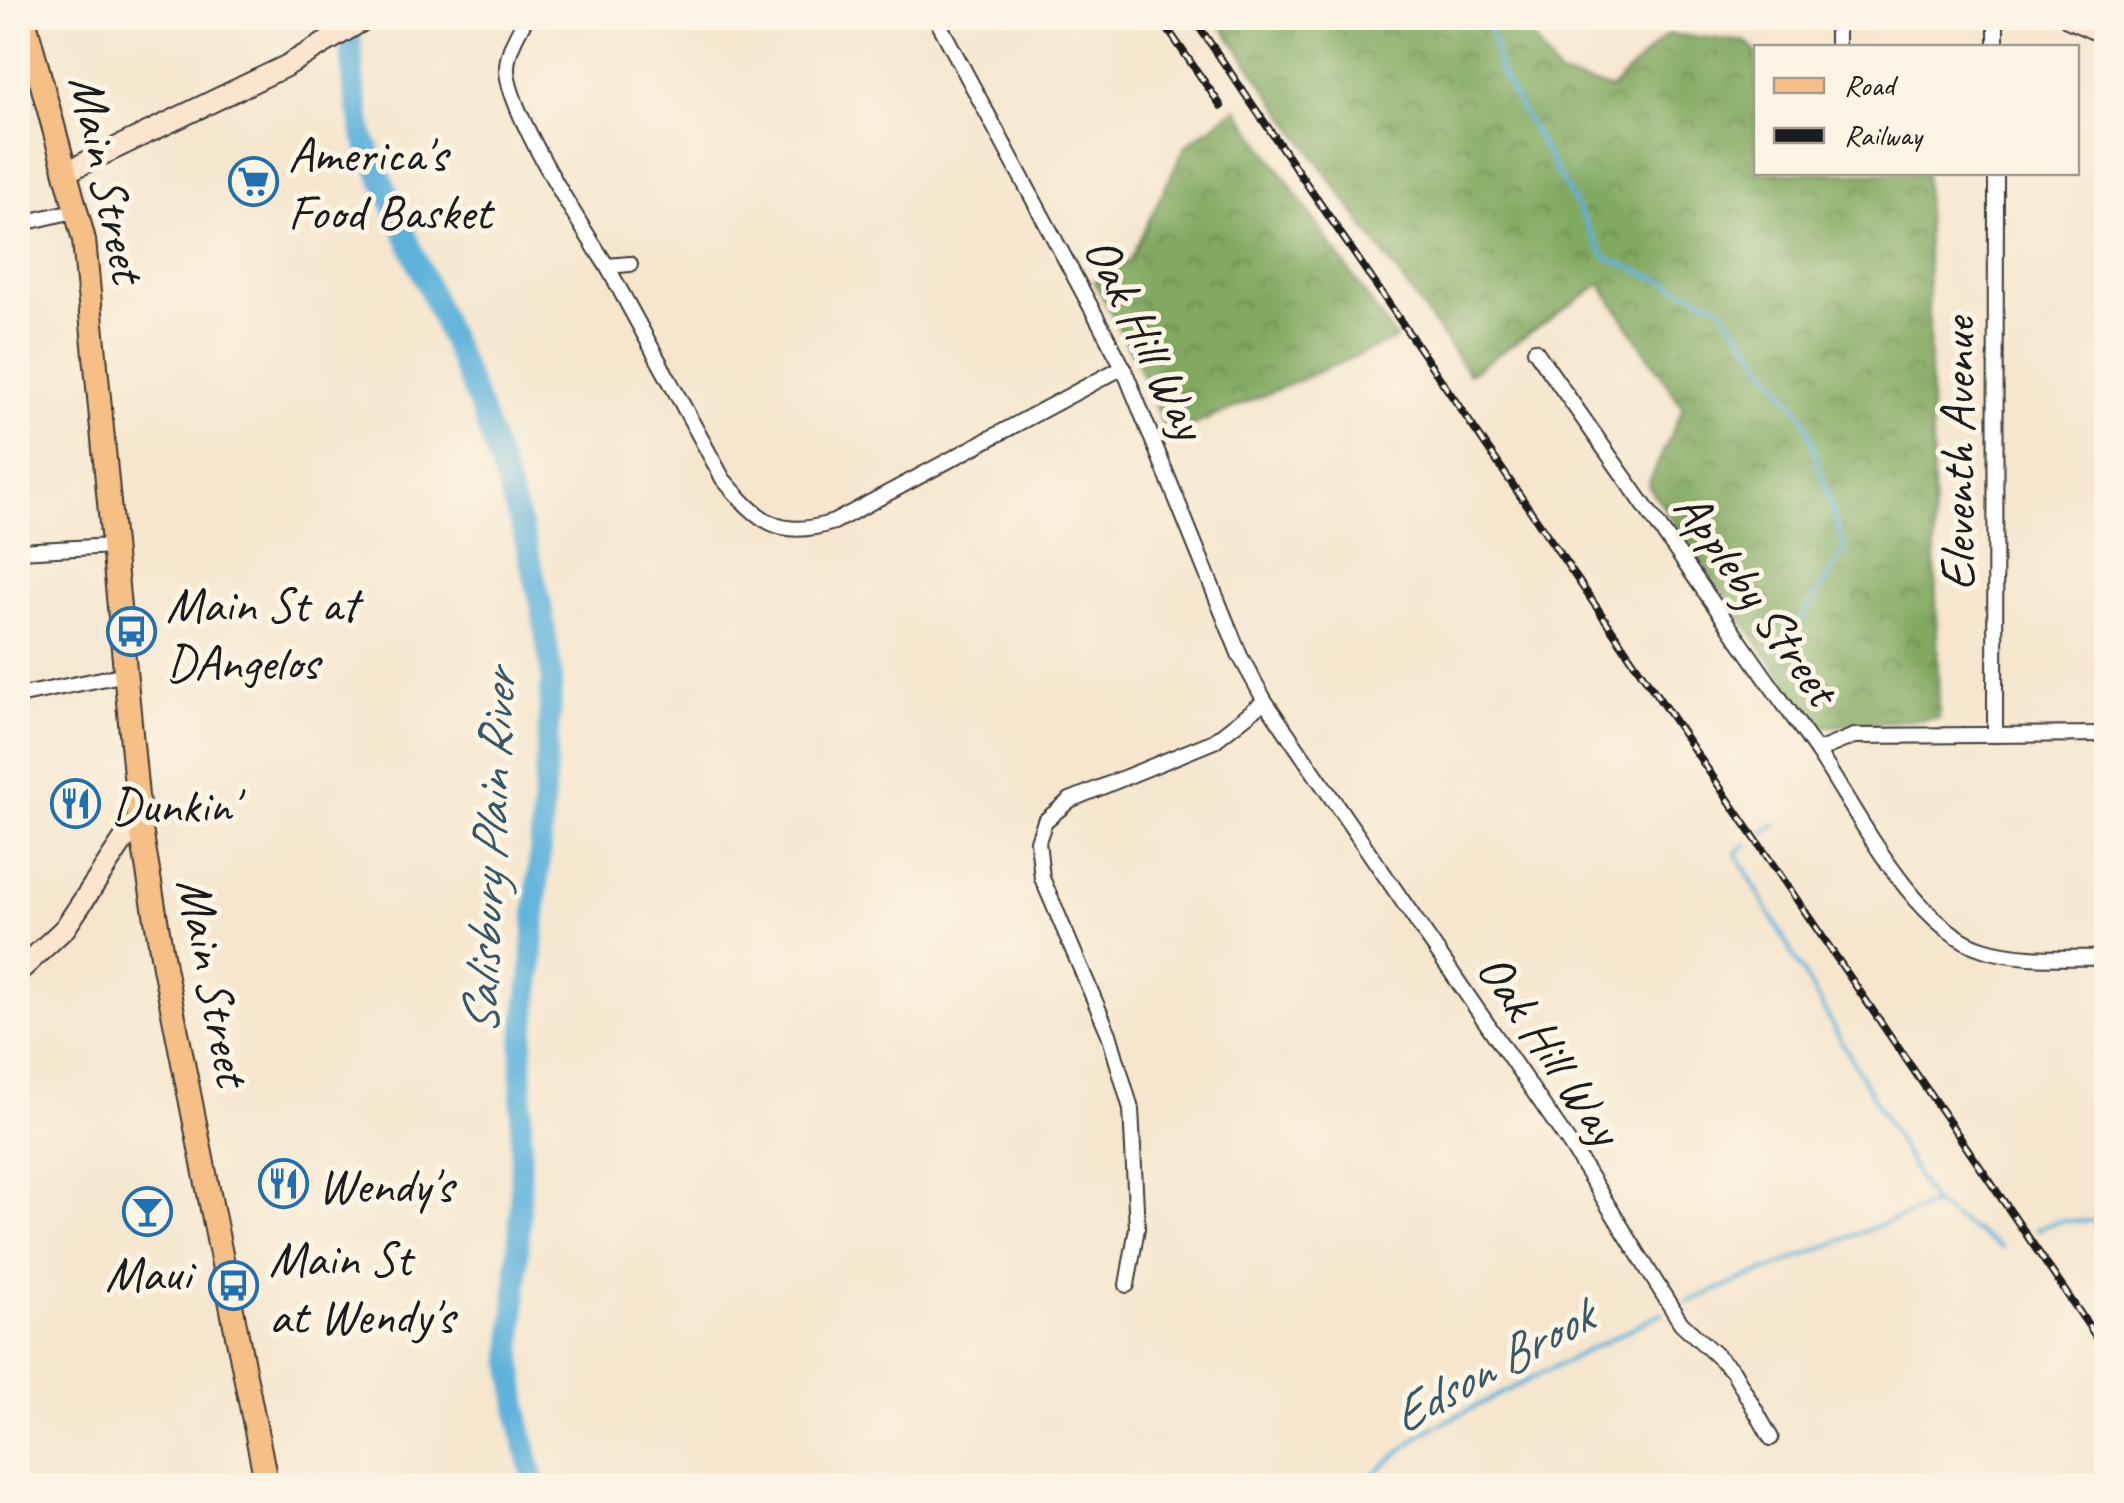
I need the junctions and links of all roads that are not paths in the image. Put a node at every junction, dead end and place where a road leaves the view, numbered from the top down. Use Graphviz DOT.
graph roads {
  1 [pos="24,18"];
  2 [pos="366,18"];
  3 [pos="526,18"];
  4 [pos="936,18"];
  5 [pos="1837,18"];
  6 [pos="1996,18"];
  7 [pos="2070,18"];
  8 [pos="2106,34"];
  9 [pos="1837,45"];
  10 [pos="1996,45"];
  11 [pos="68,171"];
  12 [pos="1996,175"];
  13 [pos="78,210"];
  14 [pos="18,224"];
  15 [pos="630,264"];
  16 [pos="607,266"];
  17 [pos="1534,350"];
  18 [pos="1123,367"];
  19 [pos="114,546"];
  20 [pos="18,551"];
  21 [pos="126,674"];
  22 [pos="18,696"];
  23 [pos="1266,701"];
  24 [pos="2106,734"];
  25 [pos="1995,735"];
  26 [pos="1817,750"];
  27 [pos="139,817"];
  28 [pos="145,855"];
  29 [pos="109,868"];
  30 [pos="2106,958"];
  31 [pos="18,972"];
  32 [pos="1126,1285"];
  33 [pos="1772,1438"];
  34 [pos="267,1486"];
  1 -- 11 [label="main road, Main Street"];
  2 -- 11 [label="main road"];
  3 -- 16 [label="street"];
  4 -- 18 [label="street, Oak Hill Way"];
  5 -- 9 [label="street"];
  6 -- 10 [label="street"];
  7 -- 8 [label="main road"];
  11 -- 13 [label="main road, Main Street"];
  12 -- 25 [label="street, Eleventh Avenue"];
  13 -- 14 [label="street"];
  13 -- 19 [label="main road, Main Street"];
  15 -- 16 [label="street"];
  16 -- 18 [label="street"];
  17 -- 26 [label="street, Appleby Street"];
  18 -- 23 [label="street, Oak Hill Way"];
  19 -- 20 [label="street"];
  19 -- 21 [label="main road, Main Street"];
  21 -- 22 [label="street"];
  21 -- 27 [label="main road, Main Street"];
  23 -- 32 [label="street"];
  23 -- 33 [label="street, Oak Hill Way"];
  24 -- 25 [label="street, Appleby Street"];
  25 -- 26 [label="street, Appleby Street"];
  26 -- 30 [label="street"];
  27 -- 28 [label="main road, Main Street"];
  27 -- 29 [label="main road"];
  28 -- 29 [label="main road"];
  28 -- 34 [label="main road, Main Street"];
  29 -- 31 [label="main road"];
}
